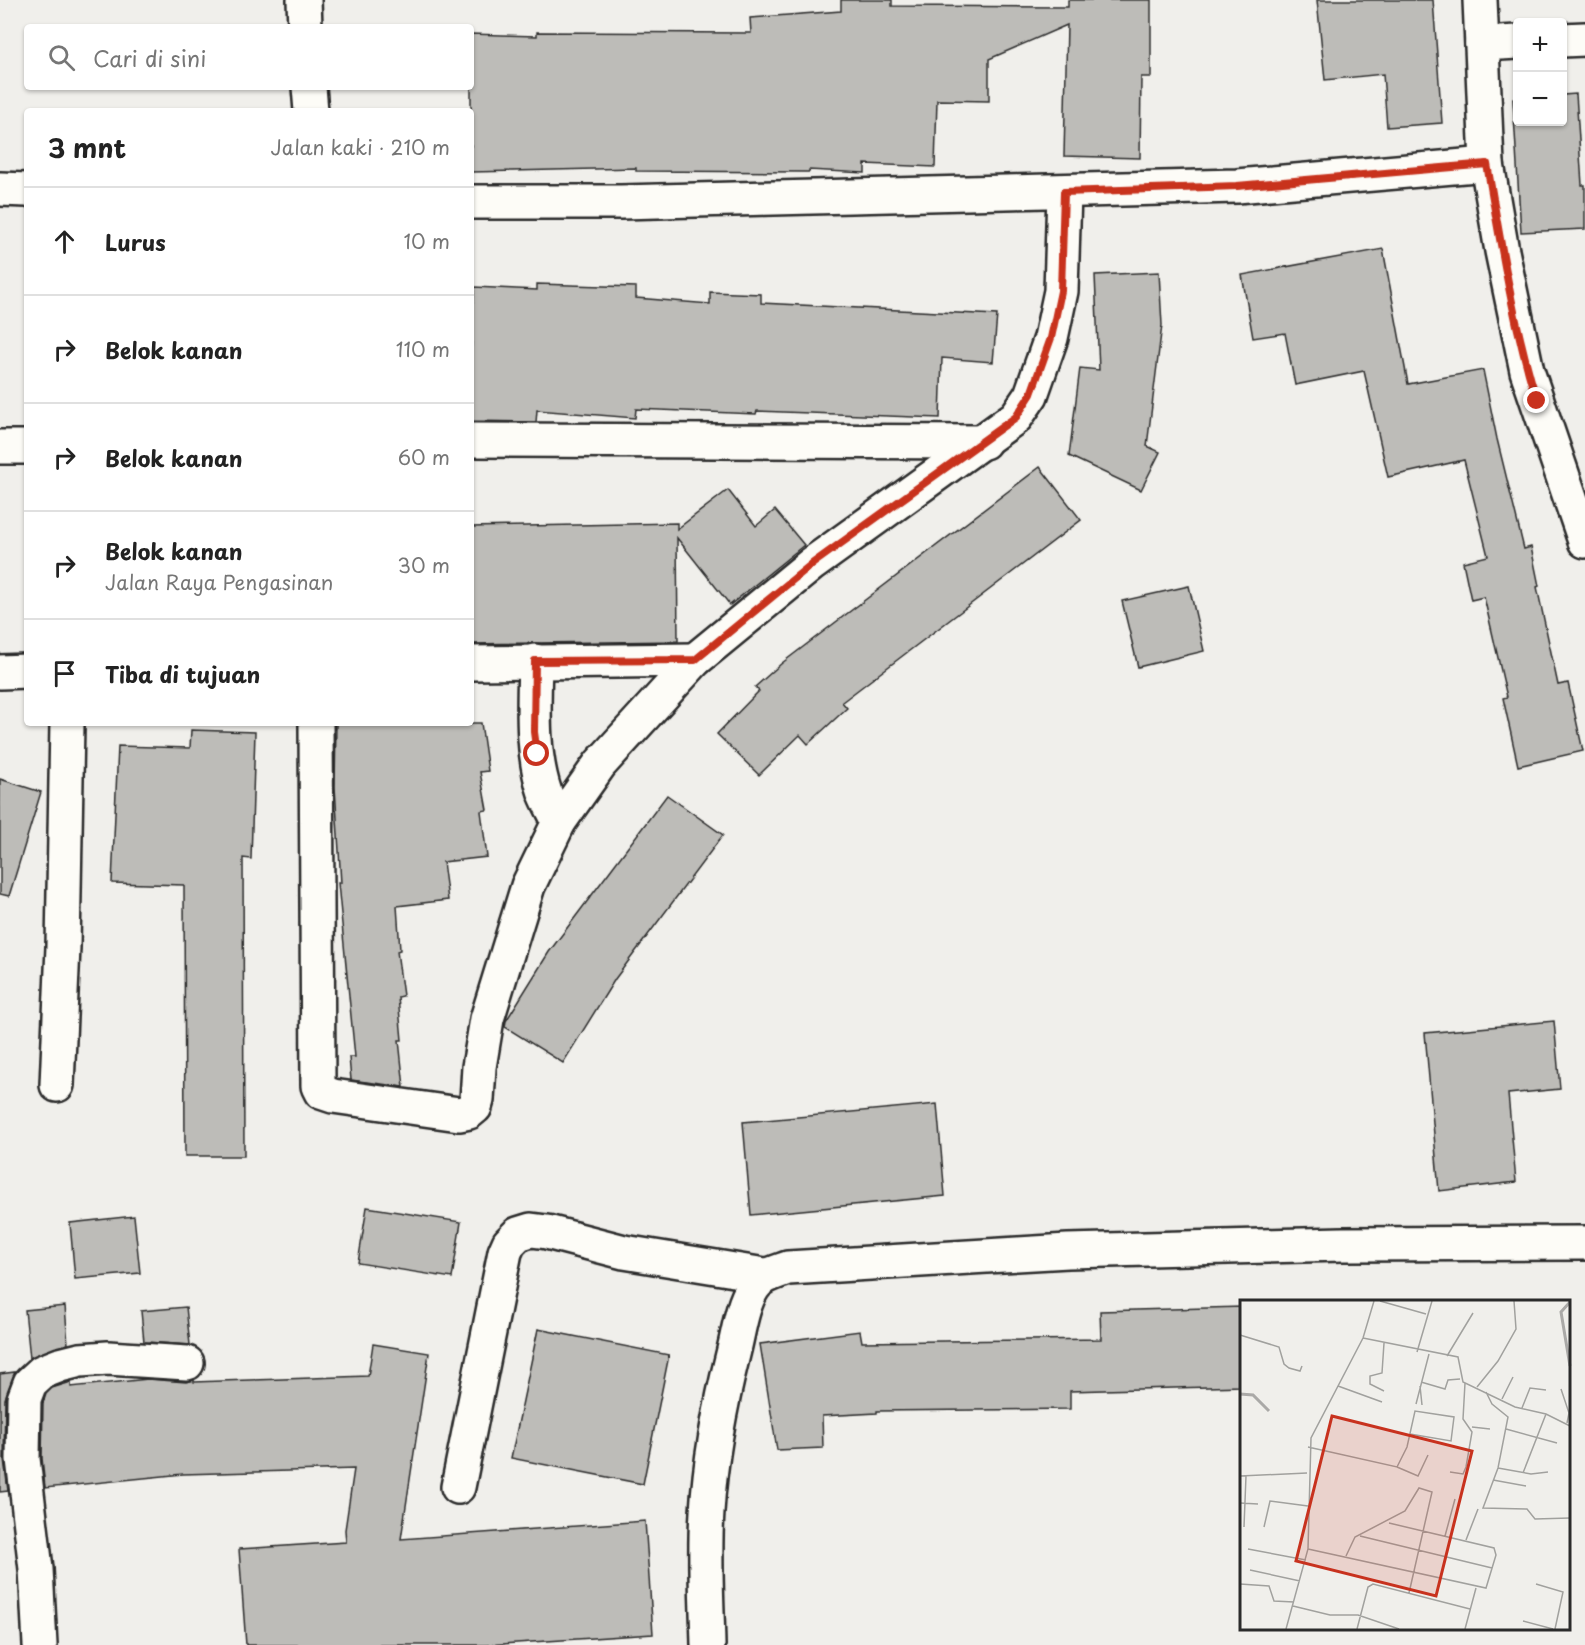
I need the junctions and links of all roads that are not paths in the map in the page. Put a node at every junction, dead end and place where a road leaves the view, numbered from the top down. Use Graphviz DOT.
graph roads {
  1 [pos="304,0"];
  2 [pos="1480,0"];
  3 [pos="305,24"];
  4 [pos="1585,39"];
  5 [pos="1567,40"];
  6 [pos="1513,42"];
  7 [pos="1482,44"];
  8 [pos="309,90"];
  9 [pos="311,108"];
  10 [pos="1487,164"];
  11 [pos="0,189"];
  12 [pos="24,190"];
  13 [pos="1064,192"];
  14 [pos="474,202"];
  15 [pos="474,440"];
  16 [pos="984,442"];
  17 [pos="0,447"];
  18 [pos="24,447"];
  19 [pos="1585,541"];
  20 [pos="695,660"];
  21 [pos="535,661"];
  22 [pos="474,663"];
  23 [pos="24,671"];
  24 [pos="0,672"];
  25 [pos="67,726"];
  26 [pos="316,726"];
  27 [pos="559,822"];
  28 [pos="57,1085"];
  29 [pos="1585,1243"];
  30 [pos="765,1275"];
  31 [pos="187,1363"];
  32 [pos="458,1487"];
  33 [pos="40,1645"];
  34 [pos="708,1645"];
  1 -- 3 [label="street"];
  2 -- 7 [label="street"];
  4 -- 5 [label="street"];
  6 -- 7 [label="street"];
  7 -- 10 [label="street"];
  8 -- 9 [label="street"];
  10 -- 13 [label="street"];
  10 -- 19 [label="street"];
  11 -- 12 [label="street"];
  13 -- 14 [label="street"];
  13 -- 16 [label="street"];
  15 -- 16 [label="street"];
  16 -- 20 [label="street"];
  17 -- 18 [label="street"];
  20 -- 21 [label="street"];
  20 -- 27 [label="street"];
  21 -- 22 [label="street"];
  21 -- 27 [label="street"];
  23 -- 24 [label="street"];
  25 -- 28 [label="street"];
  26 -- 27 [label="street"];
  29 -- 30 [label="street"];
  30 -- 32 [label="street"];
  30 -- 34 [label="street"];
  31 -- 33 [label="street"];
}
